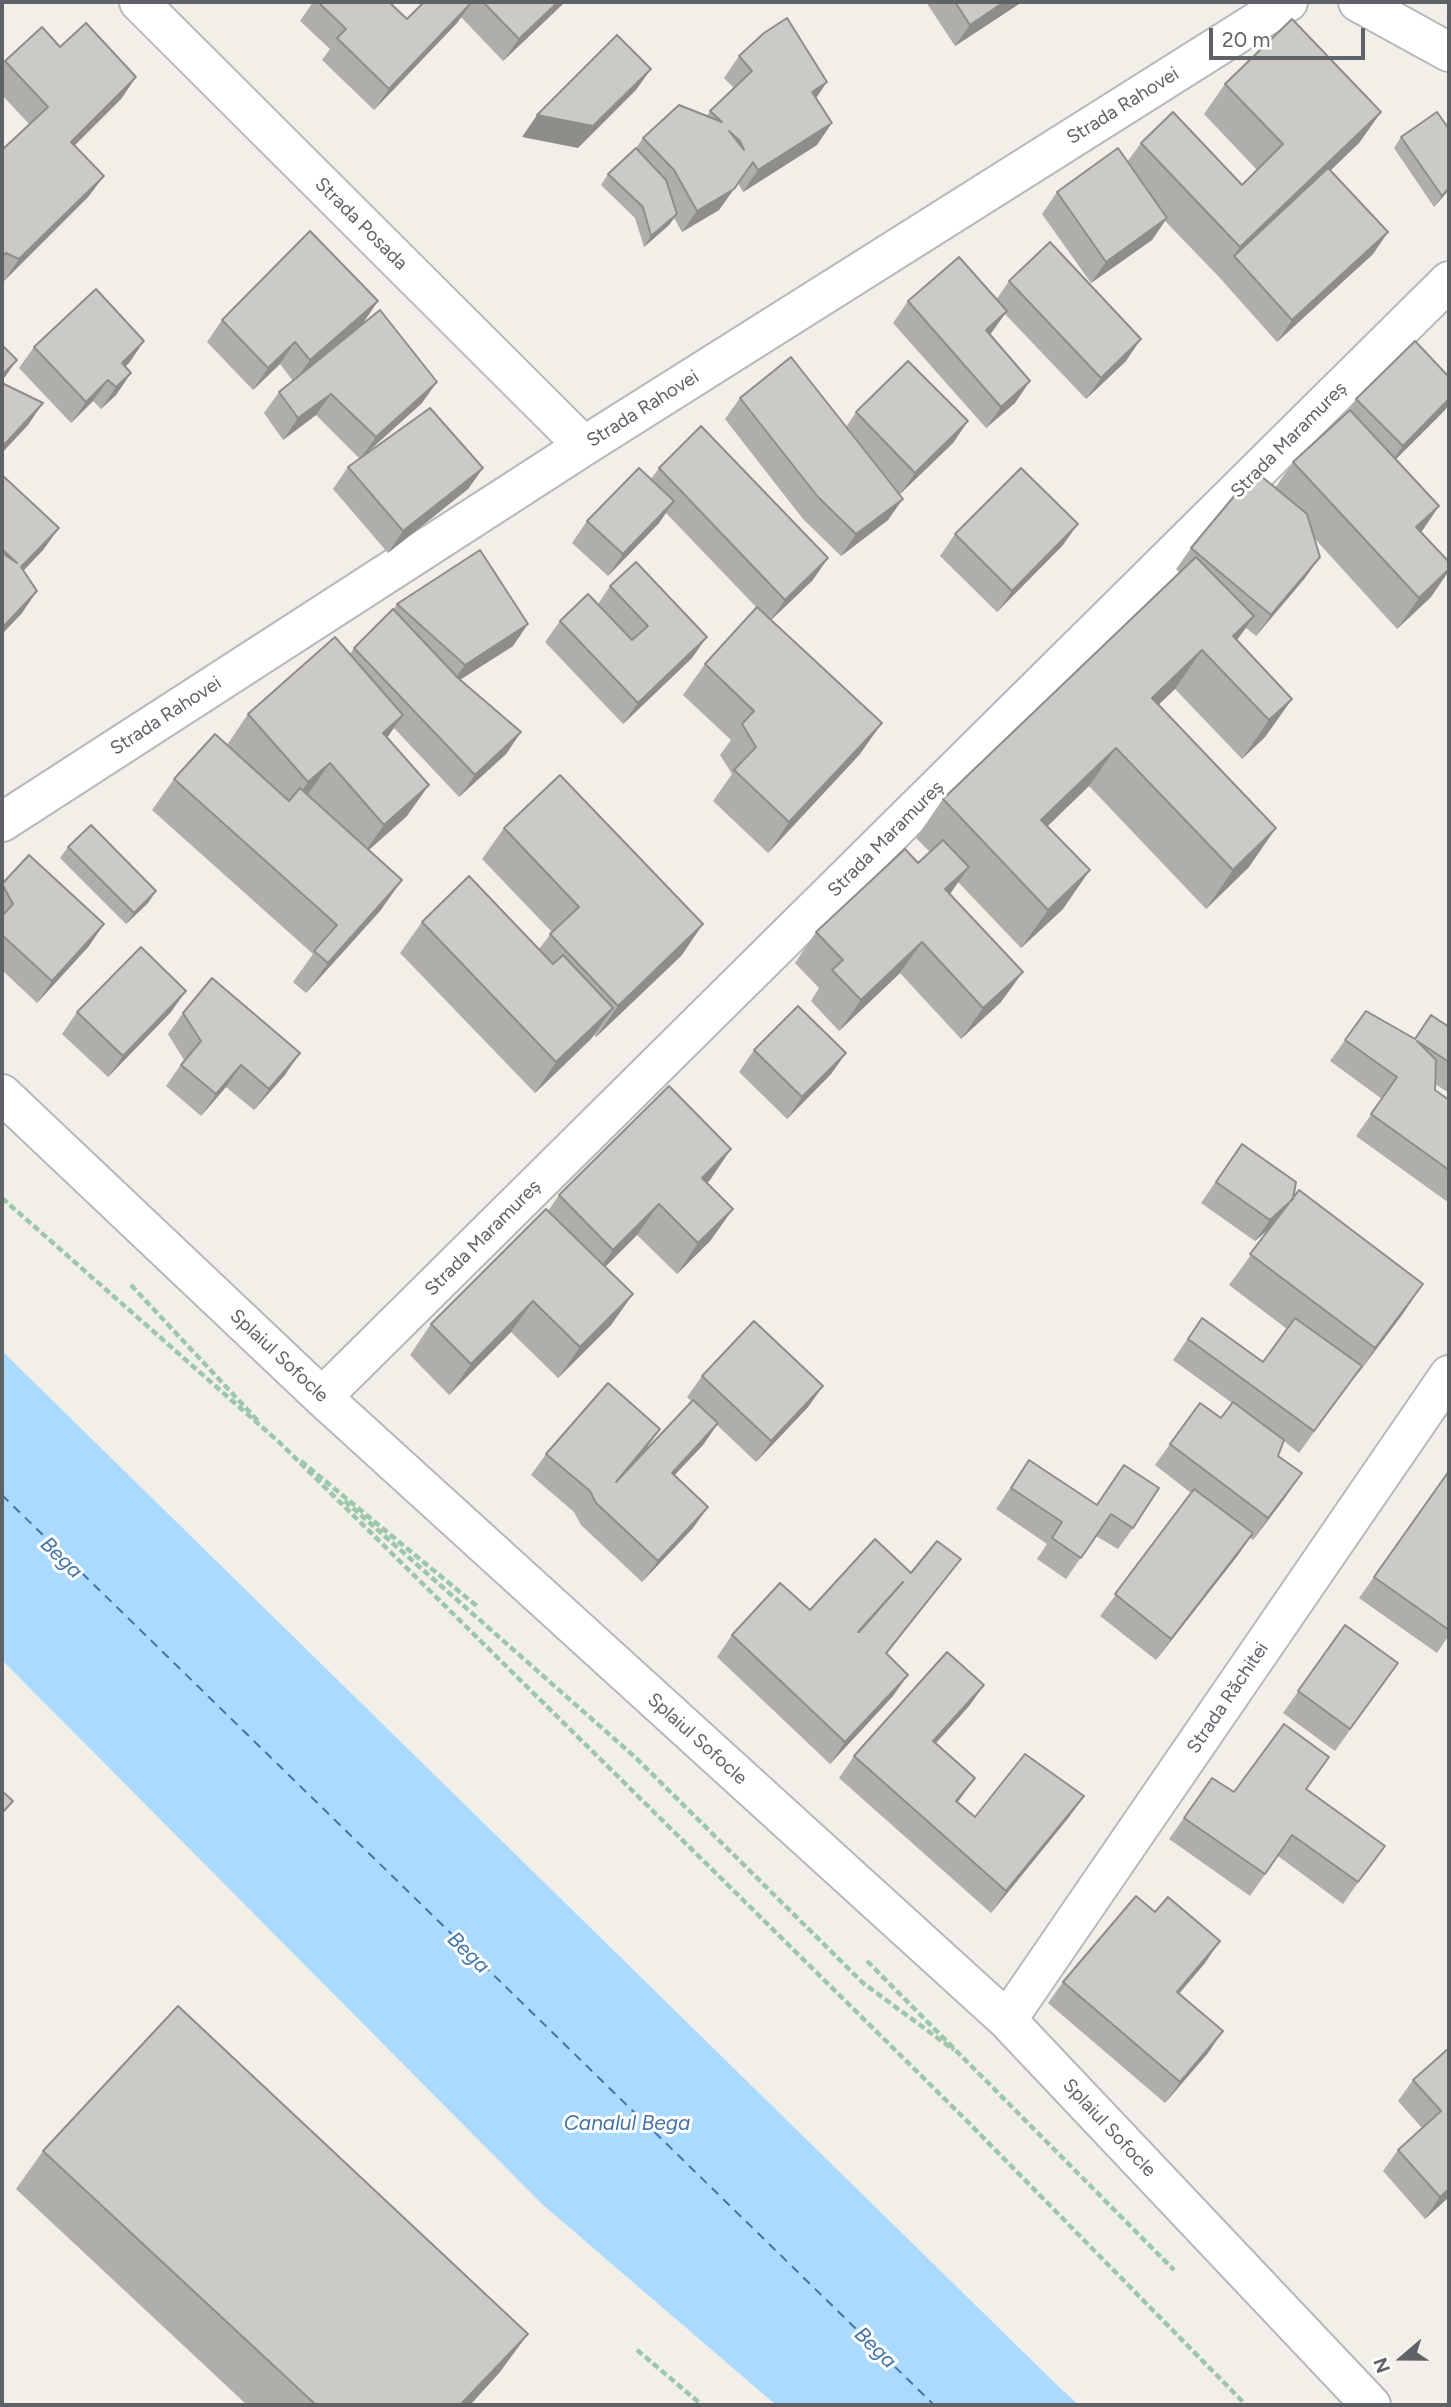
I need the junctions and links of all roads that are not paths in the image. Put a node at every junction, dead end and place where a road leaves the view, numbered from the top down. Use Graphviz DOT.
graph roads {
  1 [pos="139,2"];
  2 [pos="1288,2"];
  3 [pos="1358,2"];
  4 [pos="1449,52"];
  5 [pos="1449,281"];
  6 [pos="584,446"];
  7 [pos="2,822"];
  8 [pos="2,1094"];
  9 [pos="1449,1375"];
  10 [pos="322,1397"];
  11 [pos="1007,2020"];
  12 [pos="1371,2405"];
  1 -- 6 [label="street, Strada Posada"];
  2 -- 6 [label="street, Strada Rahovei"];
  3 -- 4 [label="street"];
  5 -- 10 [label="street, Strada Maramureș"];
  6 -- 7 [label="street, Strada Rahovei"];
  8 -- 10 [label="street, Splaiul Sofocle"];
  9 -- 11 [label="street, Strada Răchitei"];
  10 -- 11 [label="street, Splaiul Sofocle"];
  11 -- 12 [label="street, Splaiul Sofocle"];
}
